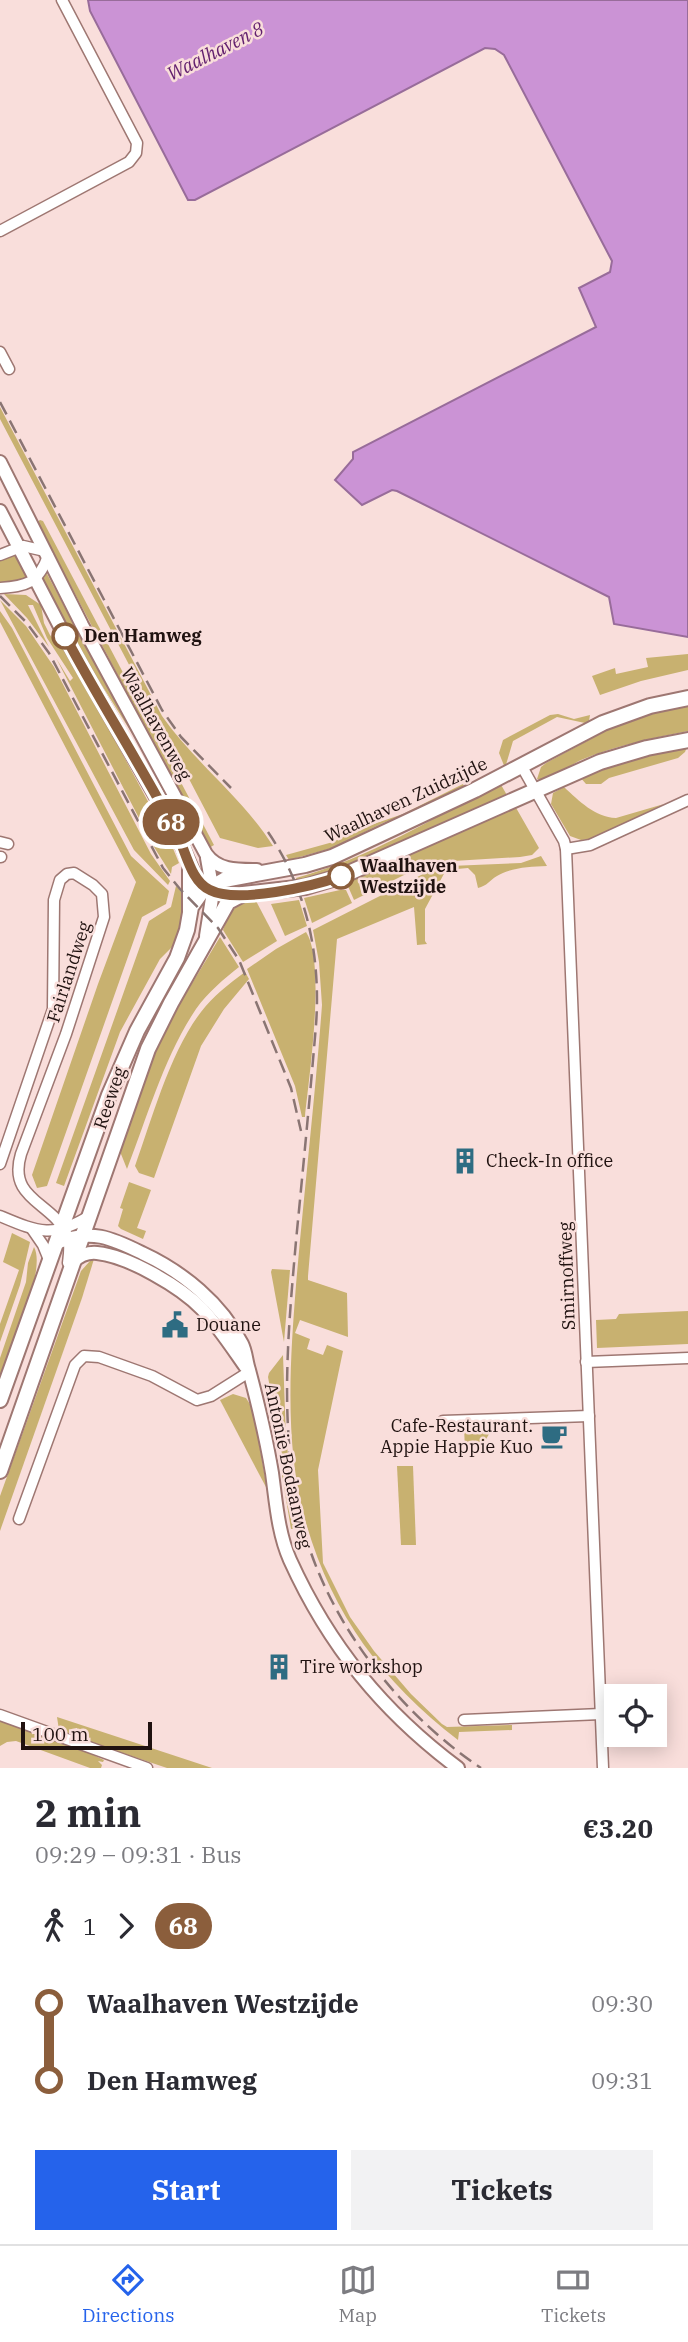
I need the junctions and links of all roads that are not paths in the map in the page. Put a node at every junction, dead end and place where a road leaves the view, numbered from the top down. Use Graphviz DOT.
graph roads {
  1 [pos="62,0"];
  2 [pos="0,231"];
  3 [pos="0,352"];
  4 [pos="9,369"];
  5 [pos="0,462"];
  6 [pos="0,511"];
  7 [pos="18,547"];
  8 [pos="47,554"];
  9 [pos="0,555"];
  10 [pos="35,579"];
  11 [pos="21,586"];
  12 [pos="0,588"];
  13 [pos="45,597"];
  14 [pos="688,698"];
  15 [pos="688,740"];
  16 [pos="521,765"];
  17 [pos="535,791"];
  18 [pos="688,800"];
  19 [pos="566,849"];
  20 [pos="210,860"];
  21 [pos="305,866"];
  22 [pos="191,872"];
  23 [pos="213,887"];
  24 [pos="248,894"];
  25 [pos="189,917"];
  26 [pos="205,941"];
  27 [pos="0,1164"];
  28 [pos="68,1212"];
  29 [pos="91,1215"];
  30 [pos="0,1216"];
  31 [pos="52,1216"];
  32 [pos="32,1229"];
  33 [pos="83,1234"];
  34 [pos="63,1236"];
  35 [pos="113,1240"];
  36 [pos="50,1264"];
  37 [pos="70,1268"];
  38 [pos="688,1358"];
  39 [pos="586,1362"];
  40 [pos="249,1371"];
  41 [pos="0,1400"];
  42 [pos="589,1416"];
  43 [pos="443,1421"];
  44 [pos="0,1471"];
  45 [pos="19,1519"];
  46 [pos="601,1714"];
  47 [pos="0,1715"];
  48 [pos="464,1720"];
  49 [pos="450,1766"];
  50 [pos="147,1768"];
  51 [pos="603,1768"];
  1 -- 2 [label="street"];
  3 -- 4 [label="street"];
  5 -- 8 [label="street, Waalhavenweg"];
  6 -- 7 [label="street, Waalhavenweg"];
  7 -- 8 [label="street"];
  7 -- 9 [label="street"];
  7 -- 10 [label="street, Waalhavenweg"];
  8 -- 10 [label="street"];
  8 -- 20 [label="street, Waalhavenweg"];
  10 -- 11 [label="street"];
  10 -- 13 [label="street, Waalhavenweg"];
  11 -- 12 [label="street"];
  11 -- 13 [label="street"];
  13 -- 22 [label="street, Waalhavenweg"];
  14 -- 16 [label="main road, Waalhaven Zuidzijde"];
  15 -- 17 [label="main road"];
  16 -- 17 [label="street"];
  16 -- 21 [label="main road, Waalhaven Zuidzijde"];
  17 -- 19 [label="street, Smirnoffweg"];
  17 -- 24 [label="main road"];
  18 -- 19 [label="street"];
  19 -- 39 [label="street, Smirnoffweg"];
  20 -- 21 [label="street, Waalhaven Zuidzijde"];
  20 -- 23 [label="street, Reeweg"];
  21 -- 23 [label="main road, Waalhaven Zuidzijde"];
  22 -- 23 [label="street"];
  22 -- 25 [label="street, Reeweg"];
  23 -- 24 [label="street"];
  23 -- 25 [label="main road, Reeweg"];
  23 -- 26 [label="street, Reeweg"];
  24 -- 26 [label="main road, Reeweg"];
  25 -- 28 [label="main road, Reeweg"];
  26 -- 29 [label="main road, Reeweg"];
  27 -- 31 [label="street, Fairlandweg"];
  28 -- 31 [label="street"];
  28 -- 34 [label="main road, Reeweg"];
  29 -- 33 [label="main road, Reeweg"];
  29 -- 34 [label="street"];
  29 -- 35 [label="street, Antonie Bodaanweg"];
  30 -- 32 [label="street"];
  31 -- 34 [label="street"];
  32 -- 34 [label="street"];
  32 -- 36 [label="street"];
  33 -- 34 [label="street, Antonie Bodaanweg"];
  33 -- 35 [label="street, Antonie Bodaanweg"];
  33 -- 37 [label="main road, Reeweg"];
  34 -- 36 [label="main road, Reeweg"];
  34 -- 37 [label="street, Reeweg"];
  35 -- 40 [label="street, Antonie Bodaanweg"];
  36 -- 41 [label="main road, Reeweg"];
  37 -- 40 [label="street, Antonie Bodaanweg"];
  37 -- 44 [label="main road, Reeweg"];
  38 -- 39 [label="street"];
  39 -- 42 [label="street, Smirnoffweg"];
  40 -- 45 [label="street"];
  40 -- 49 [label="street, Antonie Bodaanweg"];
  42 -- 43 [label="street"];
  42 -- 46 [label="street, Smirnoffweg"];
  46 -- 48 [label="street"];
  46 -- 51 [label="street, Smirnoffweg"];
  47 -- 50 [label="street"];
}
